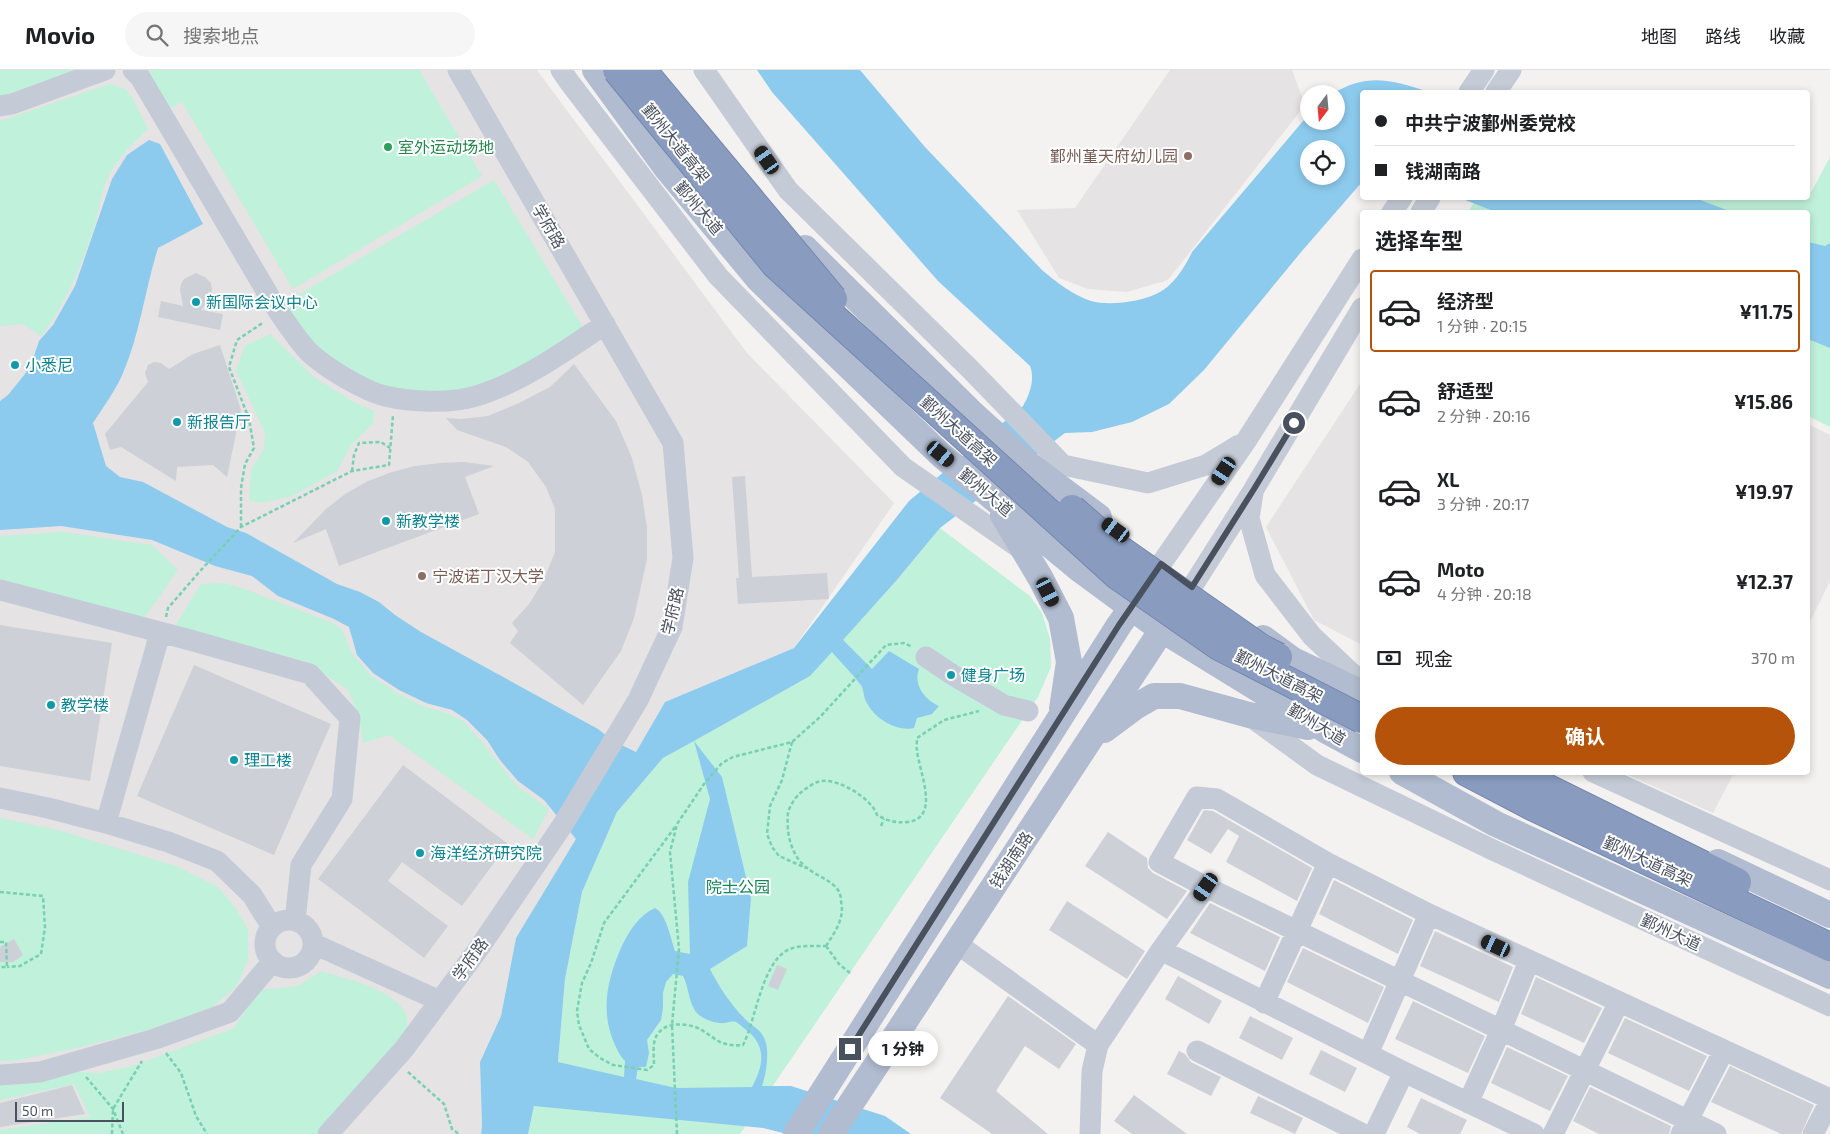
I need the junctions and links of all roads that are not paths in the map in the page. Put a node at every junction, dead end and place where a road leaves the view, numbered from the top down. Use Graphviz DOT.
graph roads {
  1 [pos="105,70"];
  2 [pos="133,70"];
  3 [pos="458,70"];
  4 [pos="561,70"];
  5 [pos="595,70"];
  6 [pos="617,70"];
  7 [pos="642,70"];
  8 [pos="660,70"];
  9 [pos="704,70"];
  10 [pos="1484,70"];
  11 [pos="1511,70"];
  12 [pos="1470,90"];
  13 [pos="1497,90"];
  14 [pos="0,106"];
  15 [pos="1360,262"];
  16 [pos="1360,311"];
  17 [pos="605,324"];
  18 [pos="1246,441"];
  19 [pos="1027,463"];
  20 [pos="1062,466"];
  21 [pos="1254,489"];
  22 [pos="992,497"];
  23 [pos="1026,553"];
  24 [pos="1161,564"];
  25 [pos="1192,587"];
  26 [pos="0,590"];
  27 [pos="1133,607"];
  28 [pos="1162,630"];
  29 [pos="160,632"];
  30 [pos="1312,636"];
  31 [pos="926,657"];
  32 [pos="1360,660"];
  33 [pos="1360,681"];
  34 [pos="1360,692"];
  35 [pos="1360,697"];
  36 [pos="1028,711"];
  37 [pos="1249,715"];
  38 [pos="1061,717"];
  39 [pos="1360,718"];
  40 [pos="1325,730"];
  41 [pos="1089,740"];
  42 [pos="1360,749"];
  43 [pos="1407,775"];
  44 [pos="1473,775"];
  45 [pos="1520,775"];
  46 [pos="1535,775"];
  47 [pos="1600,775"];
  48 [pos="0,798"];
  49 [pos="106,823"];
  50 [pos="1328,863"];
  51 [pos="1830,880"];
  52 [pos="1206,887"];
  53 [pos="1429,914"];
  54 [pos="1830,915"];
  55 [pos="295,921"];
  56 [pos="272,927"];
  57 [pos="1830,928"];
  58 [pos="1296,931"];
  59 [pos="956,943"];
  60 [pos="314,944"];
  61 [pos="1830,946"];
  62 [pos="1161,950"];
  63 [pos="272,961"];
  64 [pos="1529,961"];
  65 [pos="1830,976"];
  66 [pos="1400,981"];
  67 [pos="440,1001"];
  68 [pos="1619,1002"];
  69 [pos="1264,1003"];
  70 [pos="1830,1006"];
  71 [pos="1501,1030"];
  72 [pos="1098,1045"];
  73 [pos="1724,1050"];
  74 [pos="1197,1051"];
  75 [pos="1368,1054"];
  76 [pos="1585,1070"];
  77 [pos="1404,1072"];
  78 [pos="0,1075"];
  79 [pos="1830,1100"];
  80 [pos="1468,1102"];
  81 [pos="1684,1127"];
  82 [pos="328,1134"];
  83 [pos="796,1134"];
  84 [pos="831,1134"];
  85 [pos="1090,1134"];
  86 [pos="1363,1134"];
  87 [pos="1374,1134"];
  88 [pos="1534,1134"];
  89 [pos="1553,1134"];
  90 [pos="1716,1134"];
  91 [pos="1813,1134"];
  1 -- 14 [label="street"];
  2 -- 17 [label="street"];
  3 -- 17 [label="street, 学府路"];
  4 -- 23 [label="street, 鄞州大道"];
  5 -- 22 [label="main road, 鄞州大道"];
  6 -- 39 [label="highway, 鄞州大道高架, bridge"];
  7 -- 35 [label="highway, 鄞州大道高架, bridge"];
  8 -- 19 [label="main road"];
  9 -- 20 [label="street"];
  10 -- 12 [label="street"];
  11 -- 13 [label="street"];
  15 -- 18 [label="street"];
  16 -- 21 [label="street"];
  17 -- 67 [label="street, 学府路"];
  18 -- 20 [label="street"];
  18 -- 24 [label="street"];
  19 -- 20 [label="street"];
  19 -- 24 [label="main road"];
  21 -- 25 [label="street"];
  21 -- 30 [label="street"];
  22 -- 23 [label="main road"];
  22 -- 27 [label="main road, 鄞州大道"];
  23 -- 38 [label="main road"];
  24 -- 25 [label="main road"];
  24 -- 27 [label="main road"];
  25 -- 28 [label="main road, 钱湖南路"];
  25 -- 34 [label="main road"];
  26 -- 29 [label="street"];
  27 -- 28 [label="main road, 鄞州大道"];
  27 -- 38 [label="main road"];
  28 -- 40 [label="main road, 鄞州大道"];
  28 -- 41 [label="main road, 钱湖南路"];
  29 -- 49 [label="street"];
  29 -- 55 [label="street"];
  30 -- 32 [label="street"];
  30 -- 33 [label="street"];
  31 -- 36 [label="street"];
  37 -- 40 [label="main road"];
  37 -- 41 [label="main road"];
  37 -- 70 [label="street, 鄞州大道"];
  38 -- 83 [label="main road"];
  40 -- 42 [label="main road, 鄞州大道"];
  41 -- 59 [label="main road, 钱湖南路"];
  43 -- 65 [label="main road, 鄞州大道"];
  44 -- 61 [label="highway, 鄞州大道高架"];
  45 -- 57 [label="highway, 鄞州大道高架"];
  46 -- 54 [label="main road"];
  47 -- 51 [label="street"];
  48 -- 49 [label="street"];
  49 -- 56 [label="street"];
  50 -- 52 [label="street"];
  50 -- 53 [label="street"];
  50 -- 58 [label="street"];
  52 -- 58 [label="street"];
  52 -- 62 [label="street"];
  53 -- 64 [label="street"];
  53 -- 66 [label="street"];
  55 -- 56 [label="street"];
  55 -- 60 [label="street"];
  56 -- 63 [label="street"];
  58 -- 66 [label="street"];
  58 -- 69 [label="street"];
  59 -- 72 [label="street"];
  59 -- 84 [label="main road, 钱湖南路"];
  60 -- 63 [label="street"];
  60 -- 67 [label="street"];
  62 -- 69 [label="street"];
  62 -- 72 [label="street"];
  63 -- 78 [label="street"];
  64 -- 68 [label="street"];
  64 -- 71 [label="street"];
  66 -- 71 [label="street"];
  66 -- 75 [label="street"];
  67 -- 82 [label="street, 学府路"];
  68 -- 73 [label="street"];
  68 -- 76 [label="street"];
  69 -- 75 [label="street"];
  71 -- 76 [label="street"];
  71 -- 80 [label="street"];
  72 -- 85 [label="street"];
  73 -- 79 [label="street"];
  73 -- 81 [label="street"];
  74 -- 86 [label="street"];
  75 -- 77 [label="street"];
  76 -- 81 [label="street"];
  76 -- 89 [label="street"];
  77 -- 80 [label="street"];
  77 -- 87 [label="street"];
  79 -- 91 [label="street"];
  80 -- 88 [label="street"];
  81 -- 90 [label="street"];
}
